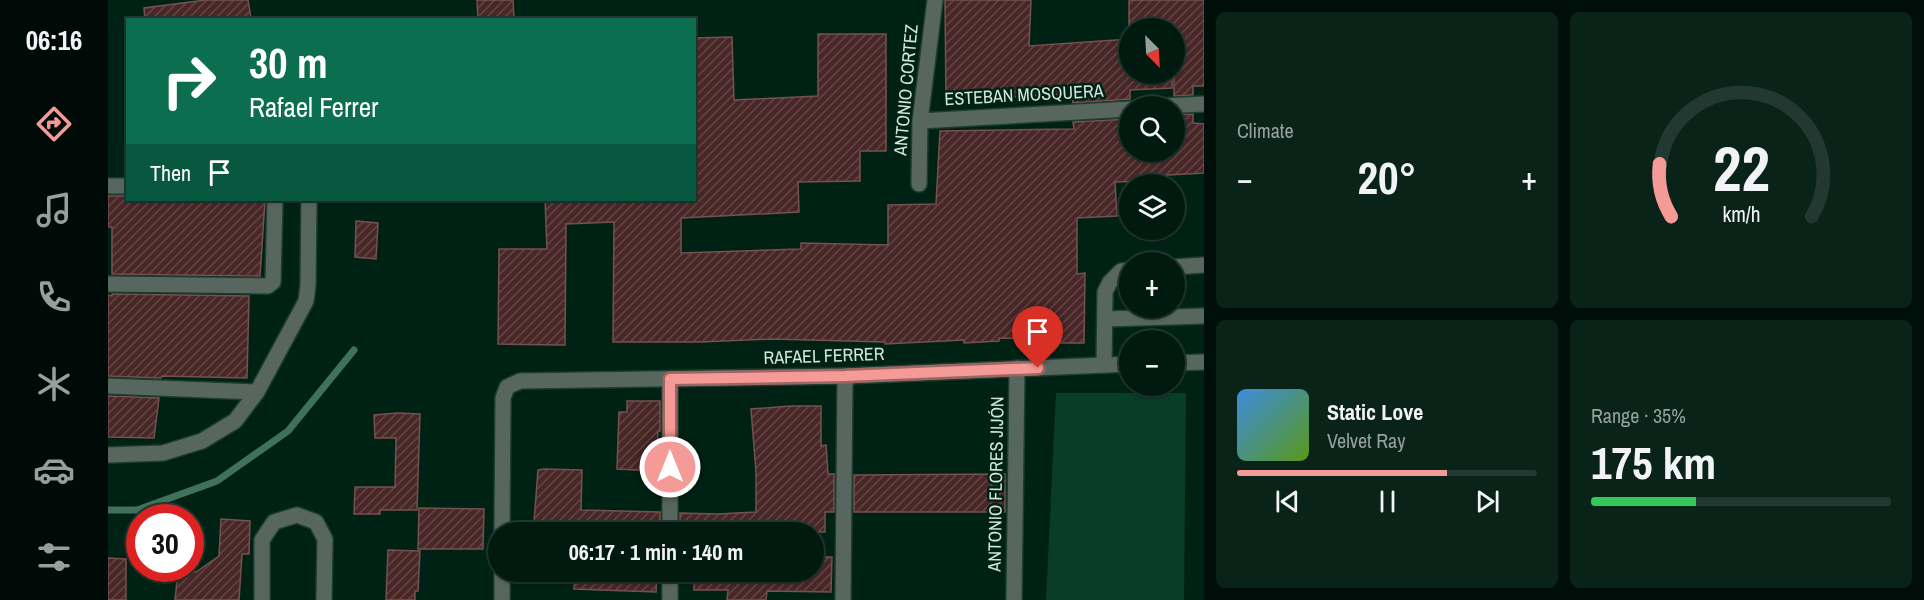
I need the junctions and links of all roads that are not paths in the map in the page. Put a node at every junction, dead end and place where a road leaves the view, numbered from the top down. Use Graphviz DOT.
graph roads {
  1 [pos="935,0"];
  2 [pos="1204,104"];
  3 [pos="1185,105"];
  4 [pos="1119,110"];
  5 [pos="920,121"];
  6 [pos="919,184"];
  7 [pos="108,186"];
  8 [pos="126,186"];
  9 [pos="274,201"];
  10 [pos="309,201"];
  11 [pos="1204,265"];
  12 [pos="1185,266"];
  13 [pos="1119,273"];
  14 [pos="108,284"];
  15 [pos="1204,316"];
  16 [pos="1105,319"];
  17 [pos="1204,362"];
  18 [pos="1185,363"];
  19 [pos="1119,364"];
  20 [pos="1104,365"];
  21 [pos="1017,368"];
  22 [pos="845,376"];
  23 [pos="670,379"];
  24 [pos="108,386"];
  25 [pos="257,392"];
  26 [pos="108,455"];
  27 [pos="502,522"];
  28 [pos="670,522"];
  29 [pos="502,582"];
  30 [pos="670,582"];
  31 [pos="262,600"];
  32 [pos="324,600"];
  33 [pos="502,600"];
  34 [pos="670,600"];
  35 [pos="843,600"];
  36 [pos="1014,600"];
  1 -- 5 [label="street, ANTONIO CORTEZ"];
  2 -- 3 [label="street"];
  4 -- 5 [label="street, ESTEBAN MOSQUERA"];
  5 -- 6 [label="street, ANTONIO CORTEZ"];
  7 -- 8 [label="street"];
  9 -- 14 [label="street"];
  10 -- 25 [label="street"];
  11 -- 12 [label="street"];
  13 -- 16 [label="street"];
  15 -- 16 [label="street"];
  16 -- 20 [label="street"];
  17 -- 18 [label="street"];
  19 -- 20 [label="street, RAFAEL FERRER"];
  20 -- 21 [label="street, RAFAEL FERRER"];
  21 -- 22 [label="street, RAFAEL FERRER"];
  21 -- 36 [label="street, ANTONIO FLORES JIJÓN"];
  22 -- 23 [label="street, RAFAEL FERRER"];
  22 -- 35 [label="street"];
  23 -- 27 [label="street, RAFAEL FERRER"];
  23 -- 28 [label="street"];
  24 -- 25 [label="street"];
  25 -- 26 [label="street"];
  29 -- 33 [label="street"];
  30 -- 34 [label="street"];
  31 -- 32 [label="street"];
}
